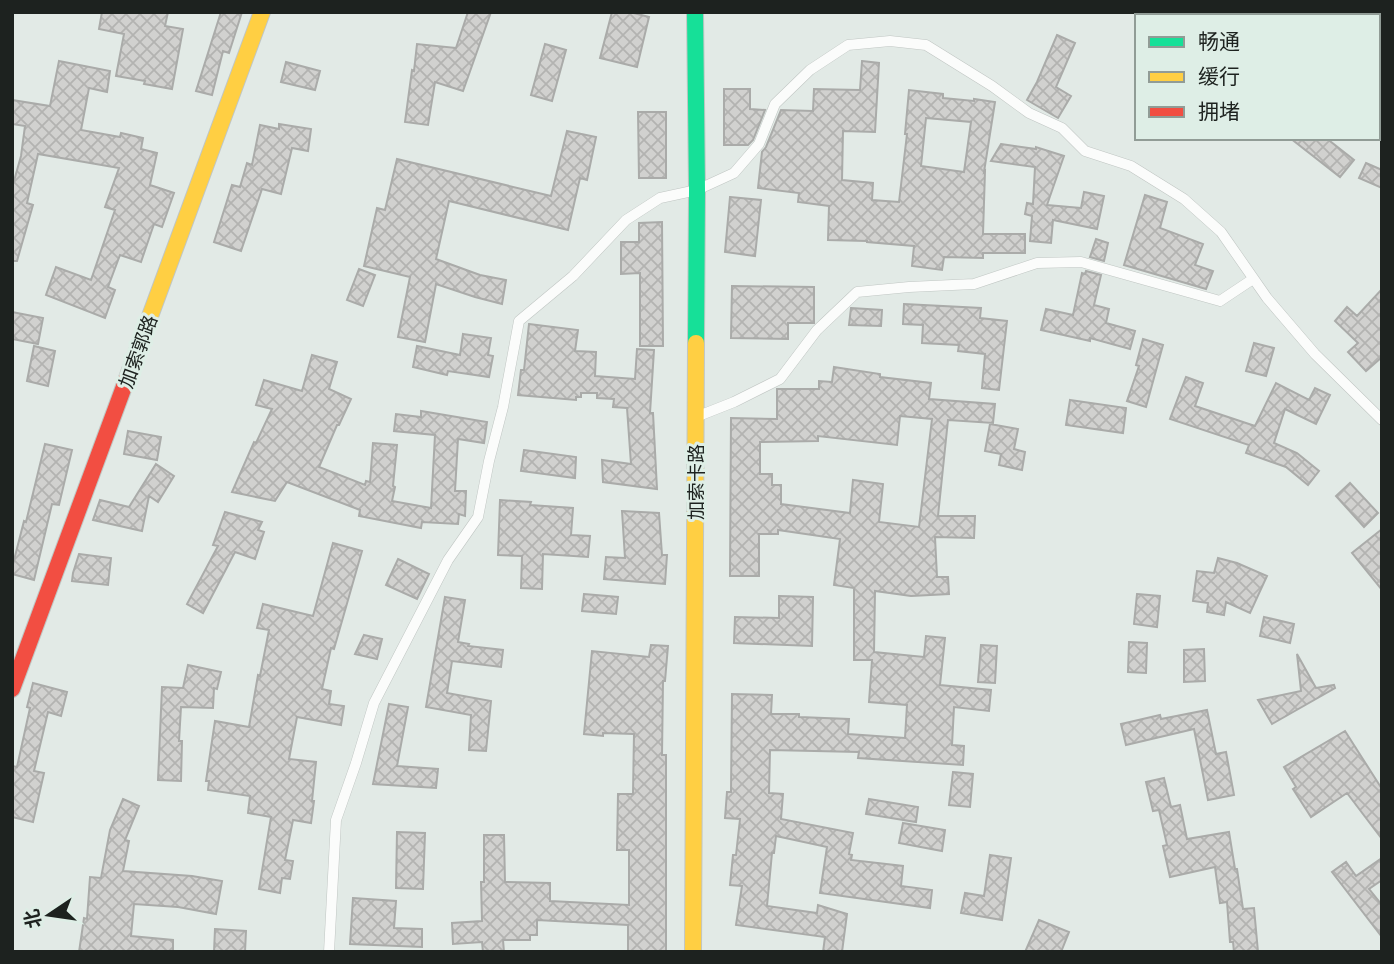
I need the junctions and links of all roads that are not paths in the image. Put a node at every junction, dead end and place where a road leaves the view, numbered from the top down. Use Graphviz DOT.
graph roads {
  1 [pos="262,12"];
  2 [pos="695,12"];
  3 [pos="697,190"];
  4 [pos="1253,279"];
  5 [pos="695,418"];
  6 [pos="1382,420"];
  7 [pos="12,689"];
  8 [pos="330,952"];
  9 [pos="693,952"];
  1 -- 7 [label="main road, 加索郭路"];
  2 -- 3 [label="main road, 加索卡路"];
  3 -- 4 [label="lane"];
  3 -- 5 [label="main road, 加索卡路"];
  3 -- 8 [label="lane"];
  4 -- 5 [label="lane"];
  4 -- 6 [label="lane"];
  5 -- 9 [label="main road, 加索卡路"];
}
